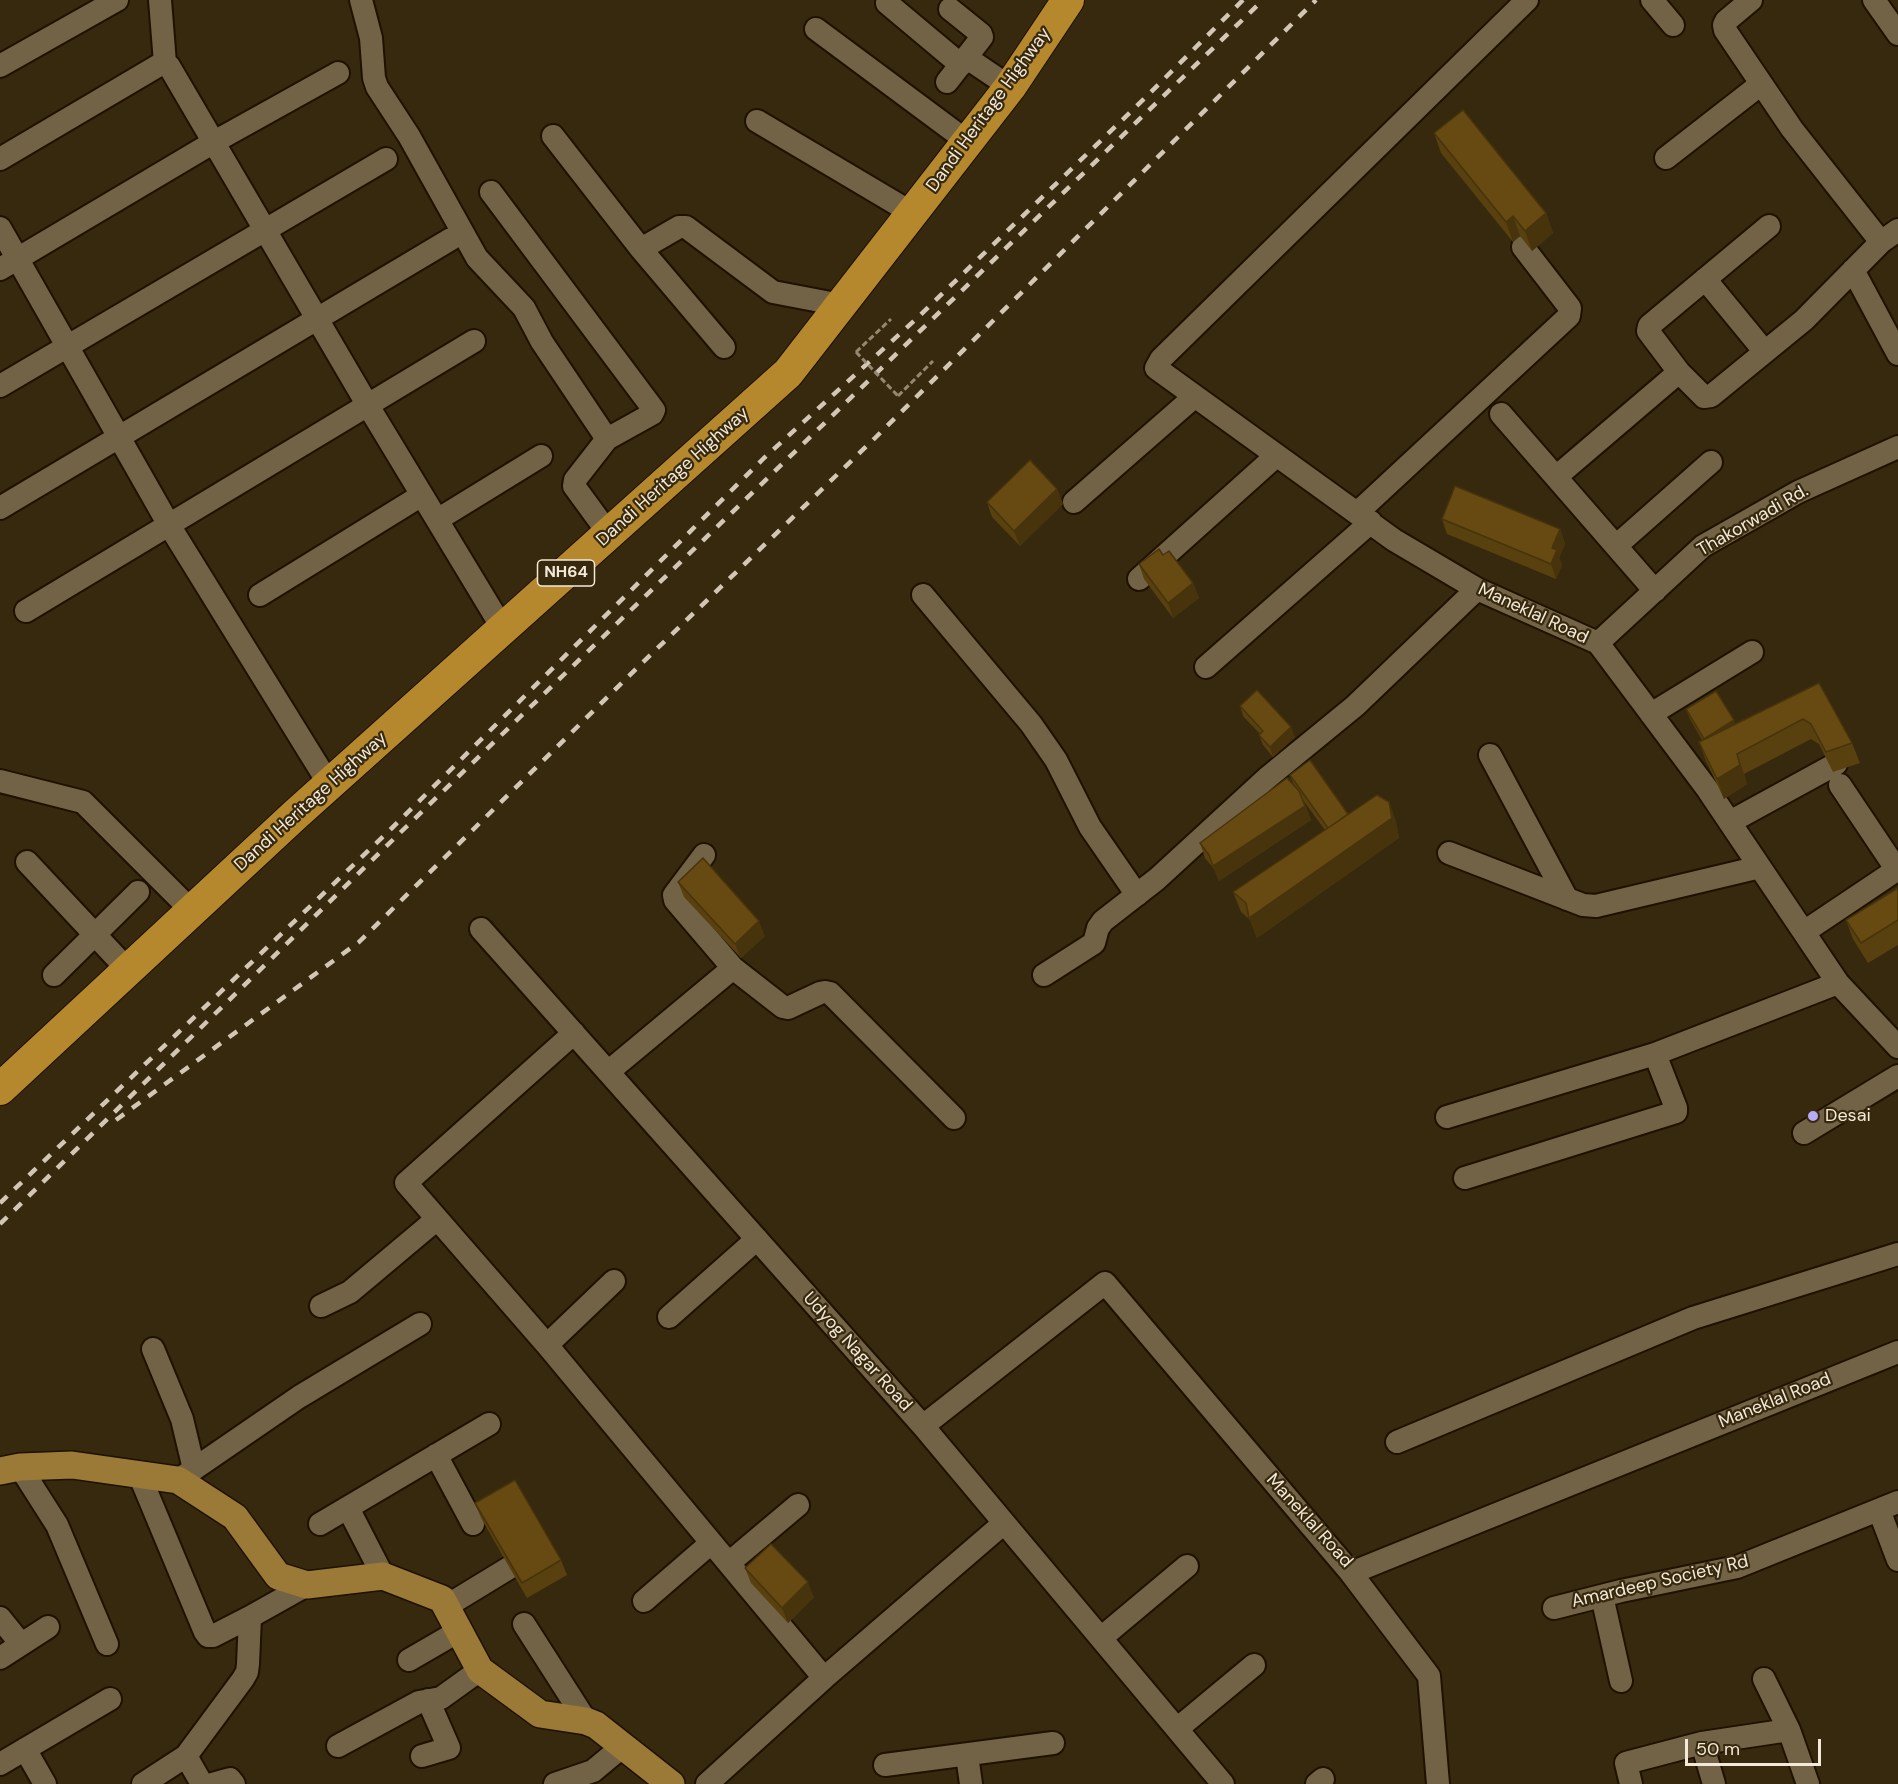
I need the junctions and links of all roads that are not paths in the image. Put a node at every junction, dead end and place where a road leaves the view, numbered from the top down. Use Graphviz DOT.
graph roads {
  1 [pos="117,0"];
  2 [pos="160,0"];
  3 [pos="361,0"];
  4 [pos="1068,0"];
  5 [pos="1527,0"];
  6 [pos="1653,0"];
  7 [pos="1751,0"];
  8 [pos="1874,0"];
  9 [pos="887,3"];
  10 [pos="950,9"];
  11 [pos="1673,25"];
  12 [pos="816,29"];
  13 [pos="1898,34"];
  14 [pos="165,63"];
  15 [pos="1,64"];
  16 [pos="958,68"];
  17 [pos="338,73"];
  18 [pos="1761,84"];
  19 [pos="1010,87"];
  20 [pos="757,122"];
  21 [pos="553,136"];
  22 [pos="214,142"];
  23 [pos="968,142"];
  24 [pos="1666,158"];
  25 [pos="0,159"];
  26 [pos="386,159"];
  27 [pos="491,192"];
  28 [pos="912,213"];
  29 [pos="1769,226"];
  30 [pos="0,228"];
  31 [pos="266,230"];
  32 [pos="1889,236"];
  33 [pos="451,239"];
  34 [pos="1523,247"];
  35 [pos="641,249"];
  36 [pos="9,264"];
  37 [pos="1853,270"];
  38 [pos="1705,279"];
  39 [pos="841,305"];
  40 [pos="318,317"];
  41 [pos="474,341"];
  42 [pos="67,347"];
  43 [pos="724,347"];
  44 [pos="1765,352"];
  45 [pos="1898,353"];
  46 [pos="1679,372"];
  47 [pos="0,386"];
  48 [pos="1194,397"];
  49 [pos="367,404"];
  50 [pos="1501,414"];
  51 [pos="120,437"];
  52 [pos="607,440"];
  53 [pos="1898,447"];
  54 [pos="542,456"];
  55 [pos="1276,456"];
  56 [pos="1711,462"];
  57 [pos="1556,477"];
  58 [pos="422,495"];
  59 [pos="1074,502"];
  60 [pos="0,508"];
  61 [pos="1364,517"];
  62 [pos="437,520"];
  63 [pos="169,525"];
  64 [pos="609,534"];
  65 [pos="1616,546"];
  66 [pos="1138,579"];
  67 [pos="1478,589"];
  68 [pos="1655,591"];
  69 [pos="260,595"];
  70 [pos="923,595"];
  71 [pos="26,611"];
  72 [pos="503,629"];
  73 [pos="1598,643"];
  74 [pos="1752,652"];
  75 [pos="1206,667"];
  76 [pos="1651,714"];
  77 [pos="1490,755"];
  78 [pos="0,781"];
  79 [pos="329,784"];
  80 [pos="1730,822"];
  81 [pos="1449,853"];
  82 [pos="704,855"];
  83 [pos="27,862"];
  84 [pos="1760,867"];
  85 [pos="1897,869"];
  86 [pos="138,892"];
  87 [pos="1137,895"];
  88 [pos="1567,899"];
  89 [pos="192,911"];
  90 [pos="481,929"];
  91 [pos="1803,932"];
  92 [pos="95,935"];
  93 [pos="734,968"];
  94 [pos="129,970"];
  95 [pos="54,975"];
  96 [pos="1044,975"];
  97 [pos="1838,983"];
  98 [pos="574,1034"];
  99 [pos="1898,1047"];
  100 [pos="1655,1054"];
  101 [pos="608,1072"];
  102 [pos="1898,1076"];
  103 [pos="0,1089"];
  104 [pos="1447,1117"];
  105 [pos="954,1118"];
  106 [pos="1804,1132"];
  107 [pos="1465,1178"];
  108 [pos="437,1219"];
  109 [pos="757,1239"];
  110 [pos="1898,1254"];
  111 [pos="614,1281"];
  112 [pos="321,1306"];
  113 [pos="669,1317"];
  114 [pos="420,1324"];
  115 [pos="547,1345"];
  116 [pos="153,1349"];
  117 [pos="1898,1352"];
  118 [pos="489,1424"];
  119 [pos="923,1426"];
  120 [pos="1397,1442"];
  121 [pos="435,1455"];
  122 [pos="10,1469"];
  123 [pos="139,1474"];
  124 [pos="186,1474"];
  125 [pos="798,1505"];
  126 [pos="1889,1506"];
  127 [pos="348,1508"];
  128 [pos="1004,1523"];
  129 [pos="320,1524"];
  130 [pos="473,1524"];
  131 [pos="711,1543"];
  132 [pos="1898,1560"];
  133 [pos="729,1563"];
  134 [pos="1186,1566"];
  135 [pos="509,1568"];
  136 [pos="1350,1573"];
  137 [pos="383,1576"];
  138 [pos="307,1585"];
  139 [pos="1602,1596"];
  140 [pos="644,1601"];
  141 [pos="446,1607"];
  142 [pos="1554,1608"];
  143 [pos="250,1617"];
  144 [pos="0,1618"];
  145 [pos="524,1624"];
  146 [pos="48,1627"];
  147 [pos="459,1631"];
  148 [pos="1101,1638"];
  149 [pos="21,1644"];
  150 [pos="107,1644"];
  151 [pos="0,1658"];
  152 [pos="409,1660"];
  153 [pos="1254,1665"];
  154 [pos="480,1670"];
  155 [pos="824,1678"];
  156 [pos="1764,1679"];
  157 [pos="1621,1681"];
  158 [pos="110,1698"];
  159 [pos="428,1700"];
  160 [pos="586,1721"];
  161 [pos="1177,1729"];
  162 [pos="1789,1730"];
  163 [pos="1053,1743"];
  164 [pos="1702,1743"];
  165 [pos="338,1746"];
  166 [pos="623,1746"];
  167 [pos="25,1749"];
  168 [pos="967,1755"];
  169 [pos="186,1756"];
  170 [pos="422,1756"];
  171 [pos="0,1764"];
  172 [pos="885,1765"];
  173 [pos="661,1781"];
  174 [pos="45,1784"];
  175 [pos="143,1784"];
  176 [pos="202,1784"];
  177 [pos="212,1784"];
  178 [pos="234,1784"];
  179 [pos="555,1784"];
  180 [pos="707,1784"];
  181 [pos="970,1784"];
  182 [pos="1223,1784"];
  183 [pos="1438,1784"];
  184 [pos="1631,1784"];
  185 [pos="1714,1784"];
  186 [pos="1808,1784"];
  1 -- 15 [label="street"];
  2 -- 14 [label="street"];
  3 -- 52 [label="street"];
  4 -- 19 [label="highway, Dandi Heritage Highway / NH64"];
  5 -- 48 [label="street, Maneklal Road"];
  6 -- 11 [label="street"];
  7 -- 18 [label="street"];
  8 -- 13 [label="street"];
  9 -- 16 [label="street"];
  10 -- 16 [label="street"];
  12 -- 23 [label="street"];
  14 -- 22 [label="street"];
  14 -- 25 [label="street"];
  16 -- 19 [label="street"];
  17 -- 22 [label="street"];
  18 -- 24 [label="street"];
  18 -- 32 [label="street"];
  19 -- 23 [label="highway, Dandi Heritage Highway / NH64"];
  20 -- 28 [label="street"];
  21 -- 35 [label="street"];
  22 -- 31 [label="street"];
  22 -- 36 [label="street"];
  23 -- 28 [label="highway, Dandi Heritage Highway / NH64"];
  26 -- 31 [label="street"];
  27 -- 52 [label="street"];
  28 -- 39 [label="highway, Dandi Heritage Highway / NH64"];
  29 -- 38 [label="street"];
  30 -- 36 [label="street"];
  31 -- 40 [label="street"];
  31 -- 42 [label="street"];
  32 -- 37 [label="street"];
  33 -- 40 [label="street"];
  34 -- 61 [label="street"];
  35 -- 39 [label="street"];
  35 -- 43 [label="street"];
  36 -- 42 [label="street"];
  37 -- 44 [label="street"];
  37 -- 45 [label="street"];
  38 -- 44 [label="street"];
  38 -- 46 [label="street"];
  39 -- 64 [label="highway, Dandi Heritage Highway / NH64"];
  40 -- 49 [label="street"];
  40 -- 51 [label="street"];
  41 -- 49 [label="street"];
  42 -- 47 [label="street"];
  42 -- 51 [label="street"];
  44 -- 46 [label="street"];
  46 -- 57 [label="street"];
  48 -- 55 [label="street, Maneklal Road"];
  48 -- 59 [label="street"];
  49 -- 58 [label="street"];
  49 -- 63 [label="street"];
  50 -- 57 [label="street"];
  51 -- 60 [label="street"];
  51 -- 63 [label="street"];
  52 -- 64 [label="street"];
  53 -- 68 [label="street, Thakorwadi Rd."];
  54 -- 62 [label="street"];
  55 -- 61 [label="street, Maneklal Road"];
  55 -- 66 [label="street"];
  56 -- 65 [label="street"];
  57 -- 65 [label="street"];
  58 -- 62 [label="street"];
  58 -- 69 [label="street"];
  61 -- 67 [label="street, Maneklal Road"];
  61 -- 75 [label="street"];
  62 -- 72 [label="street"];
  63 -- 71 [label="street"];
  63 -- 79 [label="street"];
  64 -- 72 [label="highway, Dandi Heritage Highway / NH64"];
  65 -- 68 [label="street"];
  67 -- 73 [label="street, Maneklal Road"];
  67 -- 87 [label="street"];
  68 -- 73 [label="street, Thakorwadi Rd."];
  70 -- 87 [label="street"];
  72 -- 79 [label="highway, Dandi Heritage Highway / NH64"];
  73 -- 76 [label="street, Maneklal Road"];
  74 -- 76 [label="street"];
  76 -- 80 [label="street, Maneklal Road"];
  77 -- 88 [label="street"];
  78 -- 89 [label="street"];
  79 -- 89 [label="highway, Dandi Heritage Highway / NH64"];
  80 -- 84 [label="street, Maneklal Road"];
  80 -- 85 [label="street"];
  81 -- 88 [label="street"];
  82 -- 93 [label="street"];
  83 -- 92 [label="street"];
  84 -- 88 [label="street"];
  84 -- 91 [label="street, Maneklal Road"];
  85 -- 91 [label="street"];
  86 -- 92 [label="street"];
  87 -- 96 [label="street"];
  89 -- 94 [label="highway, Dandi Heritage Highway / NH64"];
  90 -- 98 [label="street, Udyog Nagar Road"];
  91 -- 97 [label="street, Maneklal Road"];
  92 -- 94 [label="street"];
  92 -- 95 [label="street"];
  93 -- 101 [label="street"];
  93 -- 105 [label="street"];
  94 -- 103 [label="highway, Dandi Heritage Highway / NH64"];
  97 -- 99 [label="street, Maneklal Road"];
  97 -- 100 [label="street"];
  98 -- 101 [label="street, Udyog Nagar Road"];
  98 -- 108 [label="street"];
  100 -- 104 [label="street"];
  100 -- 107 [label="street"];
  101 -- 109 [label="street, Udyog Nagar Road"];
  102 -- 106 [label="street"];
  108 -- 112 [label="street"];
  108 -- 115 [label="street"];
  109 -- 113 [label="street"];
  109 -- 119 [label="street, Udyog Nagar Road"];
  110 -- 120 [label="street"];
  111 -- 115 [label="street"];
  114 -- 124 [label="street"];
  115 -- 131 [label="street"];
  116 -- 124 [label="street"];
  117 -- 136 [label="street, Maneklal Road"];
  118 -- 121 [label="street"];
  119 -- 128 [label="street, Udyog Nagar Road"];
  119 -- 136 [label="street, Maneklal Road"];
  121 -- 127 [label="street"];
  121 -- 130 [label="street"];
  122 -- 123 [label="main road"];
  122 -- 150 [label="street"];
  123 -- 124 [label="main road"];
  123 -- 143 [label="street"];
  124 -- 138 [label="main road"];
  125 -- 133 [label="street"];
  126 -- 132 [label="street"];
  126 -- 139 [label="street, Amardeep Society Rd"];
  127 -- 129 [label="street"];
  127 -- 137 [label="street"];
  128 -- 148 [label="street, Udyog Nagar Road"];
  128 -- 155 [label="street"];
  131 -- 133 [label="street"];
  131 -- 140 [label="street"];
  133 -- 155 [label="street"];
  134 -- 148 [label="street"];
  135 -- 141 [label="street"];
  136 -- 183 [label="street"];
  137 -- 138 [label="main road"];
  137 -- 141 [label="main road"];
  138 -- 143 [label="street"];
  139 -- 142 [label="street, Amardeep Society Rd"];
  139 -- 157 [label="street"];
  141 -- 147 [label="main road"];
  143 -- 169 [label="street"];
  144 -- 149 [label="street"];
  145 -- 160 [label="street"];
  146 -- 149 [label="street"];
  147 -- 152 [label="street"];
  147 -- 154 [label="main road"];
  148 -- 161 [label="street, Udyog Nagar Road"];
  149 -- 151 [label="street"];
  153 -- 161 [label="street"];
  154 -- 159 [label="street"];
  154 -- 160 [label="main road"];
  155 -- 180 [label="street"];
  156 -- 162 [label="street"];
  158 -- 167 [label="street"];
  159 -- 165 [label="street"];
  159 -- 170 [label="street"];
  160 -- 166 [label="main road"];
  161 -- 182 [label="street, Udyog Nagar Road"];
  162 -- 164 [label="street"];
  162 -- 186 [label="street"];
  163 -- 168 [label="street"];
  164 -- 184 [label="street"];
  164 -- 185 [label="street"];
  166 -- 173 [label="main road"];
  166 -- 179 [label="street"];
  167 -- 171 [label="street"];
  167 -- 174 [label="street"];
  168 -- 172 [label="street"];
  168 -- 181 [label="street"];
  169 -- 175 [label="street"];
  169 -- 176 [label="street"];
  177 -- 178 [label="street"];
}
